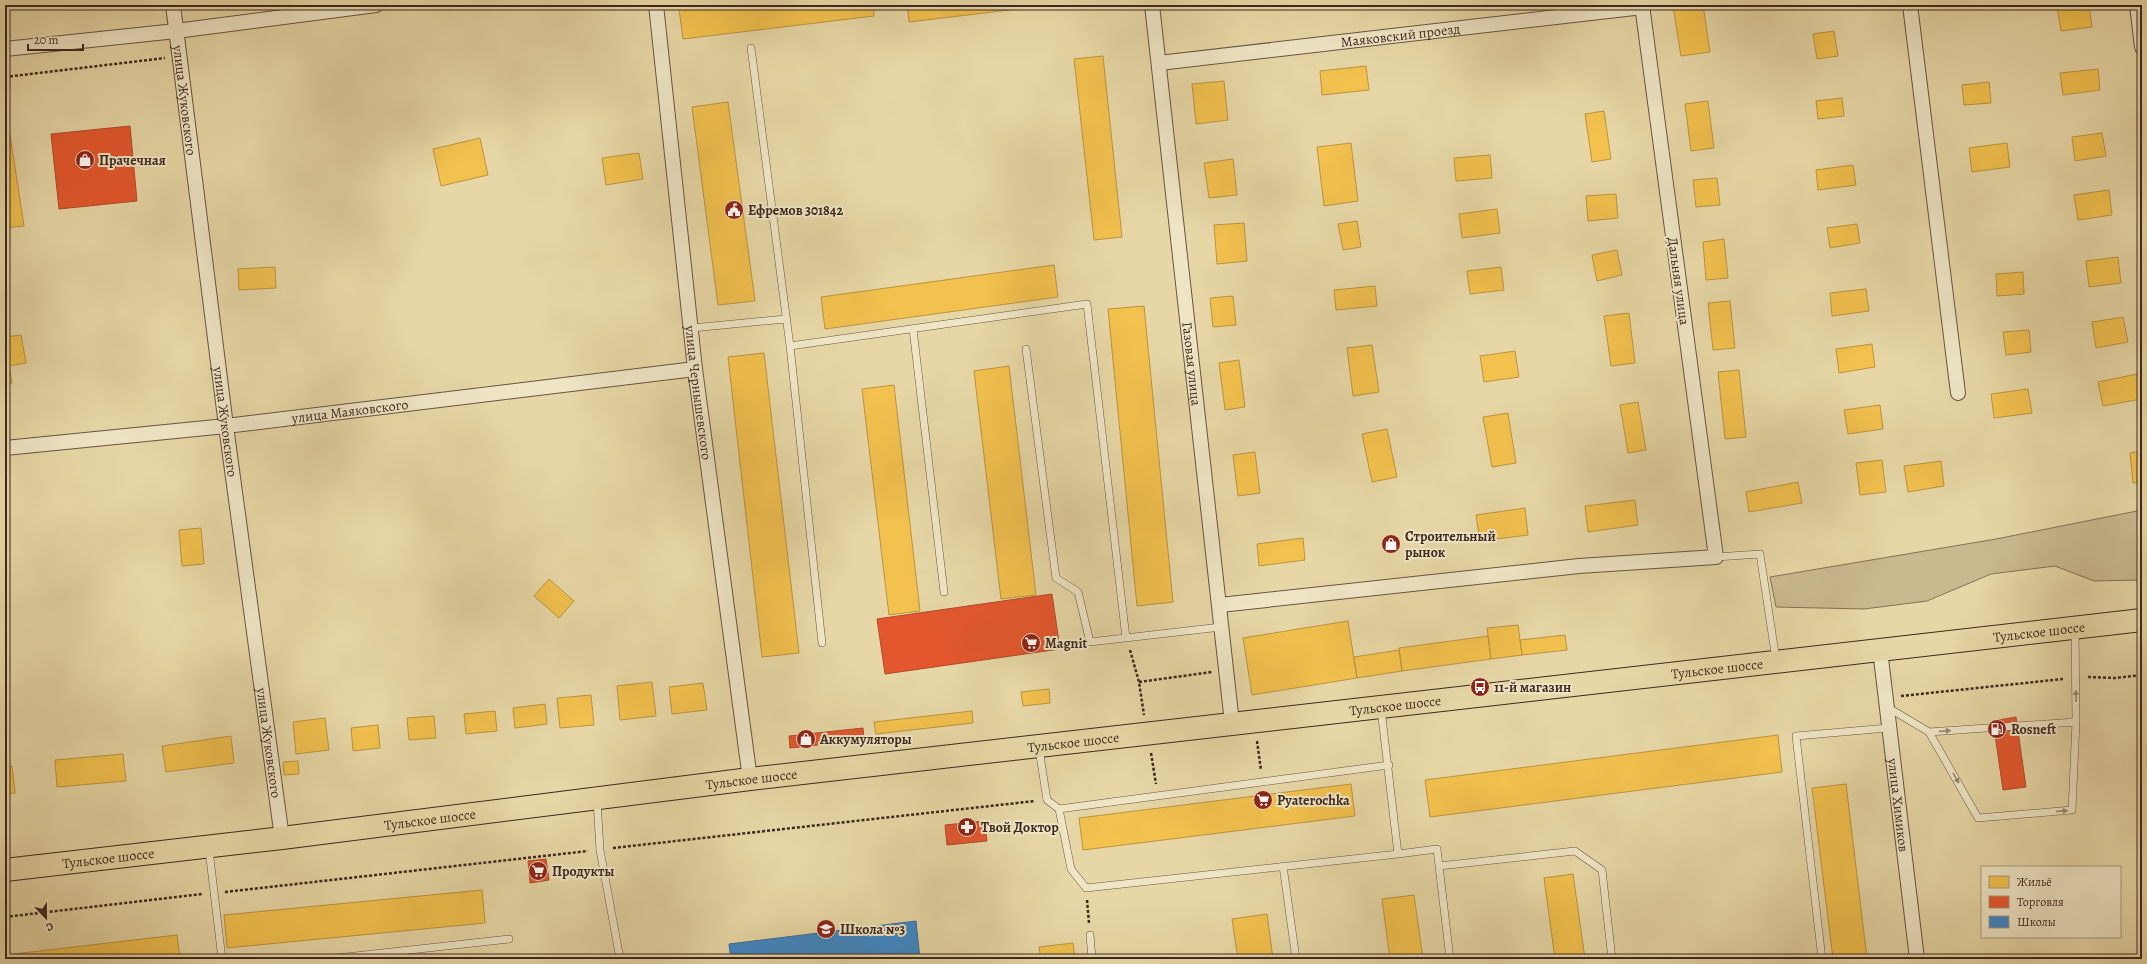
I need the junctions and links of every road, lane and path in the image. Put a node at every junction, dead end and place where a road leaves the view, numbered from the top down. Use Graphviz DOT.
graph roads {
  1 [pos="173,5"];
  2 [pos="376,5"];
  3 [pos="656,5"];
  4 [pos="1152,5"];
  5 [pos="1910,5"];
  6 [pos="2137,5"];
  7 [pos="1642,6"];
  8 [pos="176,30"];
  9 [pos="2142,47"];
  10 [pos="751,48"];
  11 [pos="5,49"];
  12 [pos="179,57"];
  13 [pos="1159,63"];
  14 [pos="5,78"];
  15 [pos="786,319"];
  16 [pos="692,328"];
  17 [pos="913,329"];
  18 [pos="790,346"];
  19 [pos="1026,349"];
  20 [pos="695,369"];
  21 [pos="1958,393"];
  22 [pos="226,426"];
  23 [pos="5,448"];
  24 [pos="1716,557"];
  25 [pos="944,592"];
  26 [pos="1220,605"];
  27 [pos="2142,620"];
  28 [pos="1221,627"];
  29 [pos="2075,628"];
  30 [pos="1126,638"];
  31 [pos="822,643"];
  32 [pos="1880,650"];
  33 [pos="1776,661"];
  34 [pos="1226,670"];
  35 [pos="2142,675"];
  36 [pos="2076,677"];
  37 [pos="1139,682"];
  38 [pos="1885,702"];
  39 [pos="1381,707"];
  40 [pos="1232,722"];
  41 [pos="2076,722"];
  42 [pos="1888,728"];
  43 [pos="1929,732"];
  44 [pos="1039,746"];
  45 [pos="1389,765"];
  46 [pos="750,779"];
  47 [pos="597,799"];
  48 [pos="1048,800"];
  49 [pos="1059,810"];
  50 [pos="282,838"];
  51 [pos="209,845"];
  52 [pos="600,850"];
  53 [pos="1398,854"];
  54 [pos="1283,866"];
  55 [pos="1439,866"];
  56 [pos="5,870"];
  57 [pos="1086,888"];
  58 [pos="214,893"];
  59 [pos="5,917"];
  60 [pos="1090,935"];
  61 [pos="509,939"];
  62 [pos="222,959"];
  63 [pos="328,959"];
  64 [pos="620,959"];
  65 [pos="1092,959"];
  66 [pos="1296,959"];
  67 [pos="1450,959"];
  68 [pos="1612,959"];
  69 [pos="1822,959"];
  70 [pos="1917,959"];
  1 -- 8 [label="street, улица Жуковского"];
  2 -- 8 [label="street"];
  3 -- 16 [label="street, улица Чернышевского"];
  4 -- 13 [label="street, Газовая улица"];
  5 -- 21 [label="street"];
  6 -- 9 [label="street"];
  7 -- 13 [label="street, Маяковский проезд"];
  7 -- 24 [label="street, Дальняя улица"];
  8 -- 11 [label="street"];
  8 -- 12 [label="street, улица Жуковского"];
  10 -- 15 [label="lane"];
  12 -- 14 [label="path"];
  12 -- 22 [label="street, улица Жуковского"];
  13 -- 26 [label="street, Газовая улица"];
  15 -- 16 [label="lane"];
  15 -- 18 [label="lane"];
  16 -- 20 [label="street, улица Чернышевского"];
  17 -- 18 [label="lane"];
  17 -- 25 [label="lane"];
  17 -- 30 [label="lane"];
  18 -- 31 [label="lane"];
  19 -- 30 [label="lane"];
  20 -- 22 [label="street, улица Маяковского"];
  20 -- 46 [label="street, улица Чернышевского"];
  22 -- 23 [label="street, улица Маяковского"];
  22 -- 50 [label="street, улица Жуковского"];
  24 -- 26 [label="street"];
  24 -- 33 [label="lane"];
  26 -- 28 [label="street, Газовая улица"];
  27 -- 29 [label="main road, Тульское шоссе"];
  28 -- 30 [label="lane"];
  28 -- 34 [label="street, Газовая улица"];
  29 -- 32 [label="main road, Тульское шоссе"];
  29 -- 36 [label="lane"];
  32 -- 33 [label="main road, Тульское шоссе"];
  32 -- 38 [label="street, улица Химиков"];
  33 -- 39 [label="main road, Тульское шоссе"];
  34 -- 37 [label="path"];
  34 -- 40 [label="street, Газовая улица"];
  35 -- 36 [label="path"];
  36 -- 38 [label="path"];
  41 -- 36 [label="lane, one-way"];
  38 -- 42 [label="street, улица Химиков"];
  38 -- 43 [label="lane"];
  39 -- 40 [label="main road, Тульское шоссе"];
  39 -- 45 [label="lane"];
  40 -- 44 [label="main road, Тульское шоссе"];
  43 -- 41 [label="lane, one-way"];
  43 -- 41 [label="lane, one-way"];
  42 -- 69 [label="lane"];
  42 -- 70 [label="street, улица Химиков"];
  44 -- 46 [label="main road, Тульское шоссе"];
  44 -- 48 [label="lane"];
  45 -- 49 [label="lane"];
  45 -- 53 [label="lane"];
  46 -- 47 [label="main road, Тульское шоссе"];
  47 -- 50 [label="main road, Тульское шоссе"];
  47 -- 52 [label="lane"];
  48 -- 49 [label="lane"];
  48 -- 52 [label="path"];
  49 -- 57 [label="lane"];
  50 -- 51 [label="main road, Тульское шоссе"];
  51 -- 56 [label="main road, Тульское шоссе"];
  51 -- 58 [label="lane"];
  52 -- 58 [label="path"];
  52 -- 64 [label="lane"];
  53 -- 54 [label="lane"];
  53 -- 55 [label="lane"];
  54 -- 57 [label="lane"];
  54 -- 66 [label="lane"];
  55 -- 67 [label="lane"];
  55 -- 68 [label="lane"];
  57 -- 60 [label="path"];
  58 -- 59 [label="path"];
  58 -- 62 [label="lane"];
  60 -- 65 [label="lane"];
  61 -- 63 [label="lane"];
}
